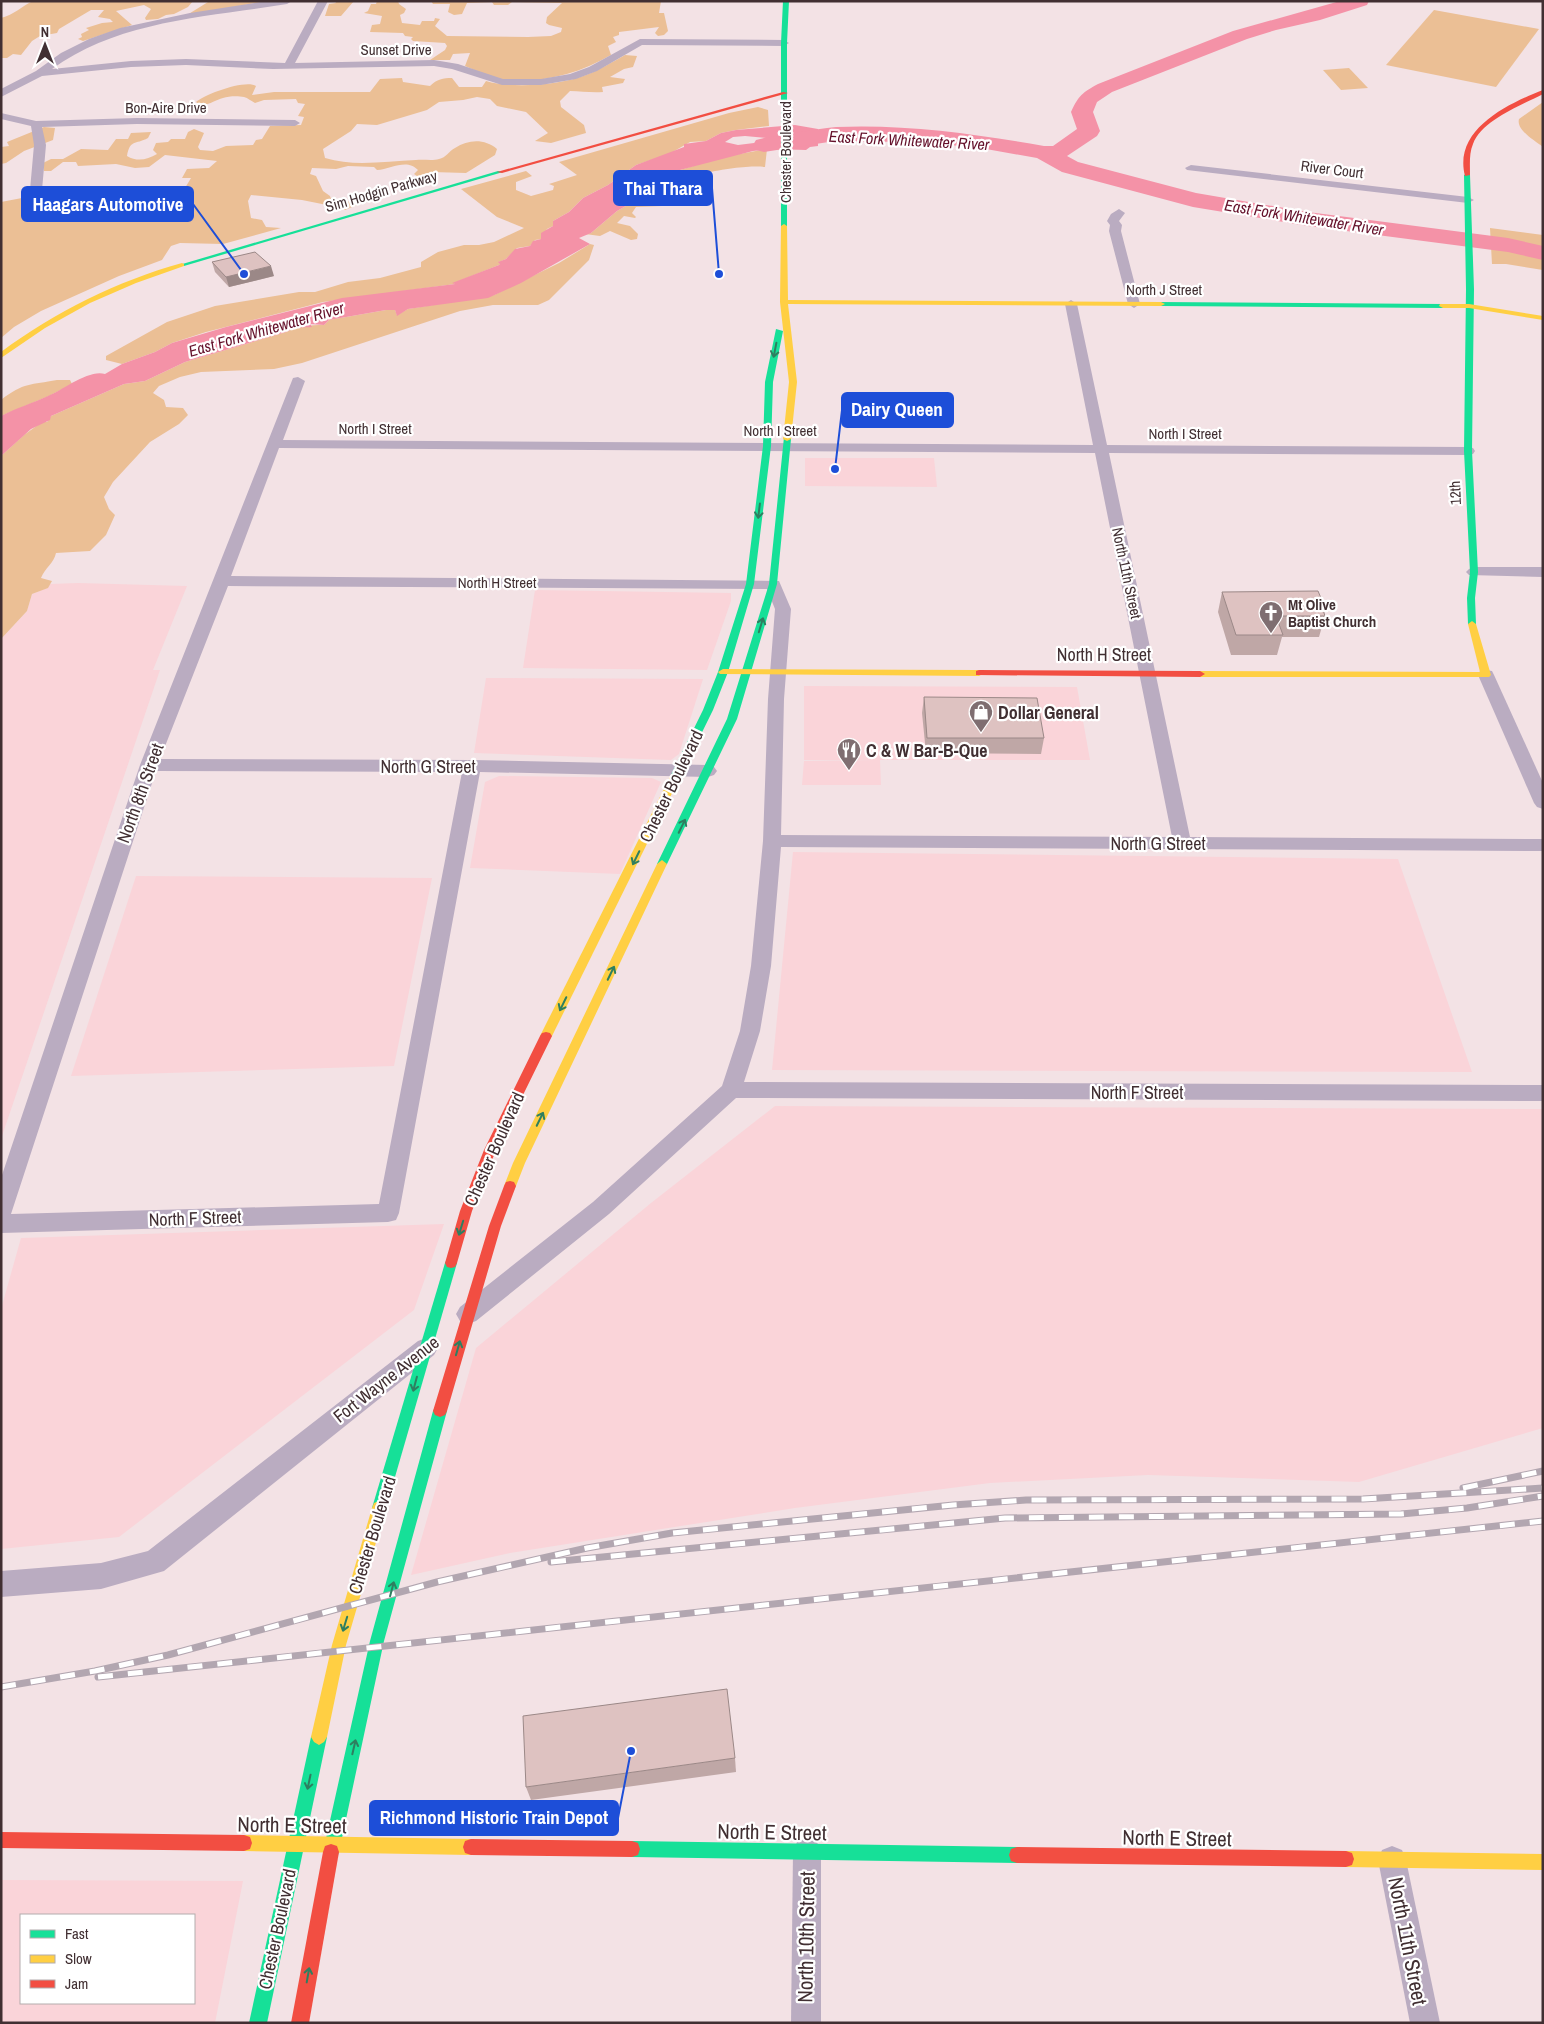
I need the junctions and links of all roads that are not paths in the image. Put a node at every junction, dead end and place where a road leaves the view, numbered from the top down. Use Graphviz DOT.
graph roads {
  1 [pos="287,1"];
  2 [pos="323,1"];
  3 [pos="786,1"];
  4 [pos="784,43"];
  5 [pos="289,65"];
  6 [pos="40,72"];
  7 [pos="1543,92"];
  8 [pos="1,94"];
  9 [pos="785,97"];
  10 [pos="1,116"];
  11 [pos="295,123"];
  12 [pos="36,124"];
  13 [pos="1192,168"];
  14 [pos="151,190"];
  15 [pos="1468,200"];
  16 [pos="1119,212"];
  17 [pos="784,302"];
  18 [pos="1071,304"];
  19 [pos="1134,304"];
  20 [pos="1469,306"];
  21 [pos="1543,318"];
  22 [pos="1,356"];
  23 [pos="298,381"];
  24 [pos="273,444"];
  25 [pos="767,446"];
  26 [pos="787,447"];
  27 [pos="1100,448"];
  28 [pos="1468,451"];
  29 [pos="1474,572"];
  30 [pos="1543,572"];
  31 [pos="221,581"];
  32 [pos="750,584"];
  33 [pos="774,584"];
  34 [pos="780,671"];
  35 [pos="723,672"];
  36 [pos="747,672"];
  37 [pos="1149,674"];
  38 [pos="1486,675"];
  39 [pos="148,765"];
  40 [pos="472,766"];
  41 [pos="680,770"];
  42 [pos="708,771"];
  43 [pos="1543,803"];
  44 [pos="772,841"];
  45 [pos="1182,843"];
  46 [pos="1543,845"];
  47 [pos="731,1090"];
  48 [pos="1543,1093"];
  49 [pos="1,1212"];
  50 [pos="1,1224"];
  51 [pos="1,1584"];
  52 [pos="1,1840"];
  53 [pos="295,1844"];
  54 [pos="332,1844"];
  55 [pos="807,1852"];
  56 [pos="1392,1860"];
  57 [pos="1543,1862"];
  58 [pos="258,2023"];
  59 [pos="300,2023"];
  60 [pos="806,2023"];
  61 [pos="1424,2023"];
  1 -- 6 [label="street"];
  2 -- 5 [label="street"];
  3 -- 4 [label="main road, Chester Boulevard"];
  4 -- 5 [label="street, Sunset Drive"];
  4 -- 9 [label="main road, Chester Boulevard"];
  5 -- 6 [label="street, Sunset Drive"];
  6 -- 8 [label="street, Sunset Drive"];
  7 -- 15 [label="main road, 12th"];
  9 -- 17 [label="main road, Chester Boulevard"];
  9 -- 22 [label="main road, Sim Hodgin Parkway"];
  10 -- 12 [label="street"];
  11 -- 12 [label="street, Bon-Aire Drive"];
  12 -- 14 [label="street"];
  13 -- 15 [label="street, River Court"];
  15 -- 20 [label="main road, 12th"];
  16 -- 19 [label="street"];
  17 -- 18 [label="main road, North J Street"];
  17 -- 25 [label="main road, Chester Boulevard, one-way"];
  17 -- 26 [label="main road, Chester Boulevard"];
  18 -- 19 [label="main road, North J Street"];
  18 -- 27 [label="street, North 11th Street"];
  19 -- 20 [label="main road, North J Street"];
  20 -- 21 [label="main road, North J Street"];
  20 -- 28 [label="main road, 12th"];
  23 -- 24 [label="street, North 8th Street"];
  24 -- 25 [label="street, North I Street"];
  24 -- 31 [label="street, North 8th Street"];
  25 -- 26 [label="street, North I Street"];
  25 -- 32 [label="main road, Chester Boulevard, one-way"];
  26 -- 27 [label="street, North I Street"];
  26 -- 33 [label="main road, Chester Boulevard"];
  27 -- 28 [label="street, North I Street"];
  27 -- 37 [label="street, North 11th Street"];
  28 -- 29 [label="main road, 12th"];
  29 -- 30 [label="street"];
  29 -- 38 [label="main road, 12th"];
  31 -- 32 [label="street, North H Street"];
  31 -- 39 [label="street, North 8th Street"];
  32 -- 33 [label="street, North H Street"];
  32 -- 35 [label="main road, Chester Boulevard"];
  33 -- 34 [label="street, Chester Boulevard"];
  36 -- 33 [label="main road, Chester Boulevard, one-way"];
  34 -- 36 [label="main road, North H Street"];
  34 -- 37 [label="main road, North H Street"];
  34 -- 44 [label="street, Chester Boulevard"];
  35 -- 36 [label="main road, North H Street"];
  35 -- 41 [label="main road, Chester Boulevard"];
  36 -- 42 [label="main road, Chester Boulevard"];
  37 -- 38 [label="main road, North H Street"];
  37 -- 45 [label="street, North 11th Street"];
  38 -- 43 [label="street"];
  39 -- 40 [label="street, North G Street"];
  39 -- 49 [label="street, North 8th Street"];
  40 -- 41 [label="street, North G Street"];
  40 -- 50 [label="street, North F Street"];
  41 -- 42 [label="street, North G Street"];
  41 -- 53 [label="main road, Chester Boulevard, one-way"];
  54 -- 42 [label="main road, Chester Boulevard, one-way"];
  44 -- 45 [label="street, North G Street"];
  44 -- 47 [label="street, Chester Boulevard"];
  45 -- 46 [label="street, North G Street"];
  47 -- 48 [label="street, North F Street"];
  47 -- 51 [label="street, Fort Wayne Avenue"];
  52 -- 53 [label="main road, North E Street"];
  53 -- 54 [label="main road, North E Street"];
  53 -- 58 [label="main road, Chester Boulevard"];
  54 -- 55 [label="main road, North E Street"];
  59 -- 54 [label="main road, Chester Boulevard, one-way"];
  55 -- 56 [label="main road, North E Street"];
  55 -- 60 [label="street, North 10th Street"];
  56 -- 57 [label="main road, North E Street"];
  56 -- 61 [label="street, North 11th Street"];
}
